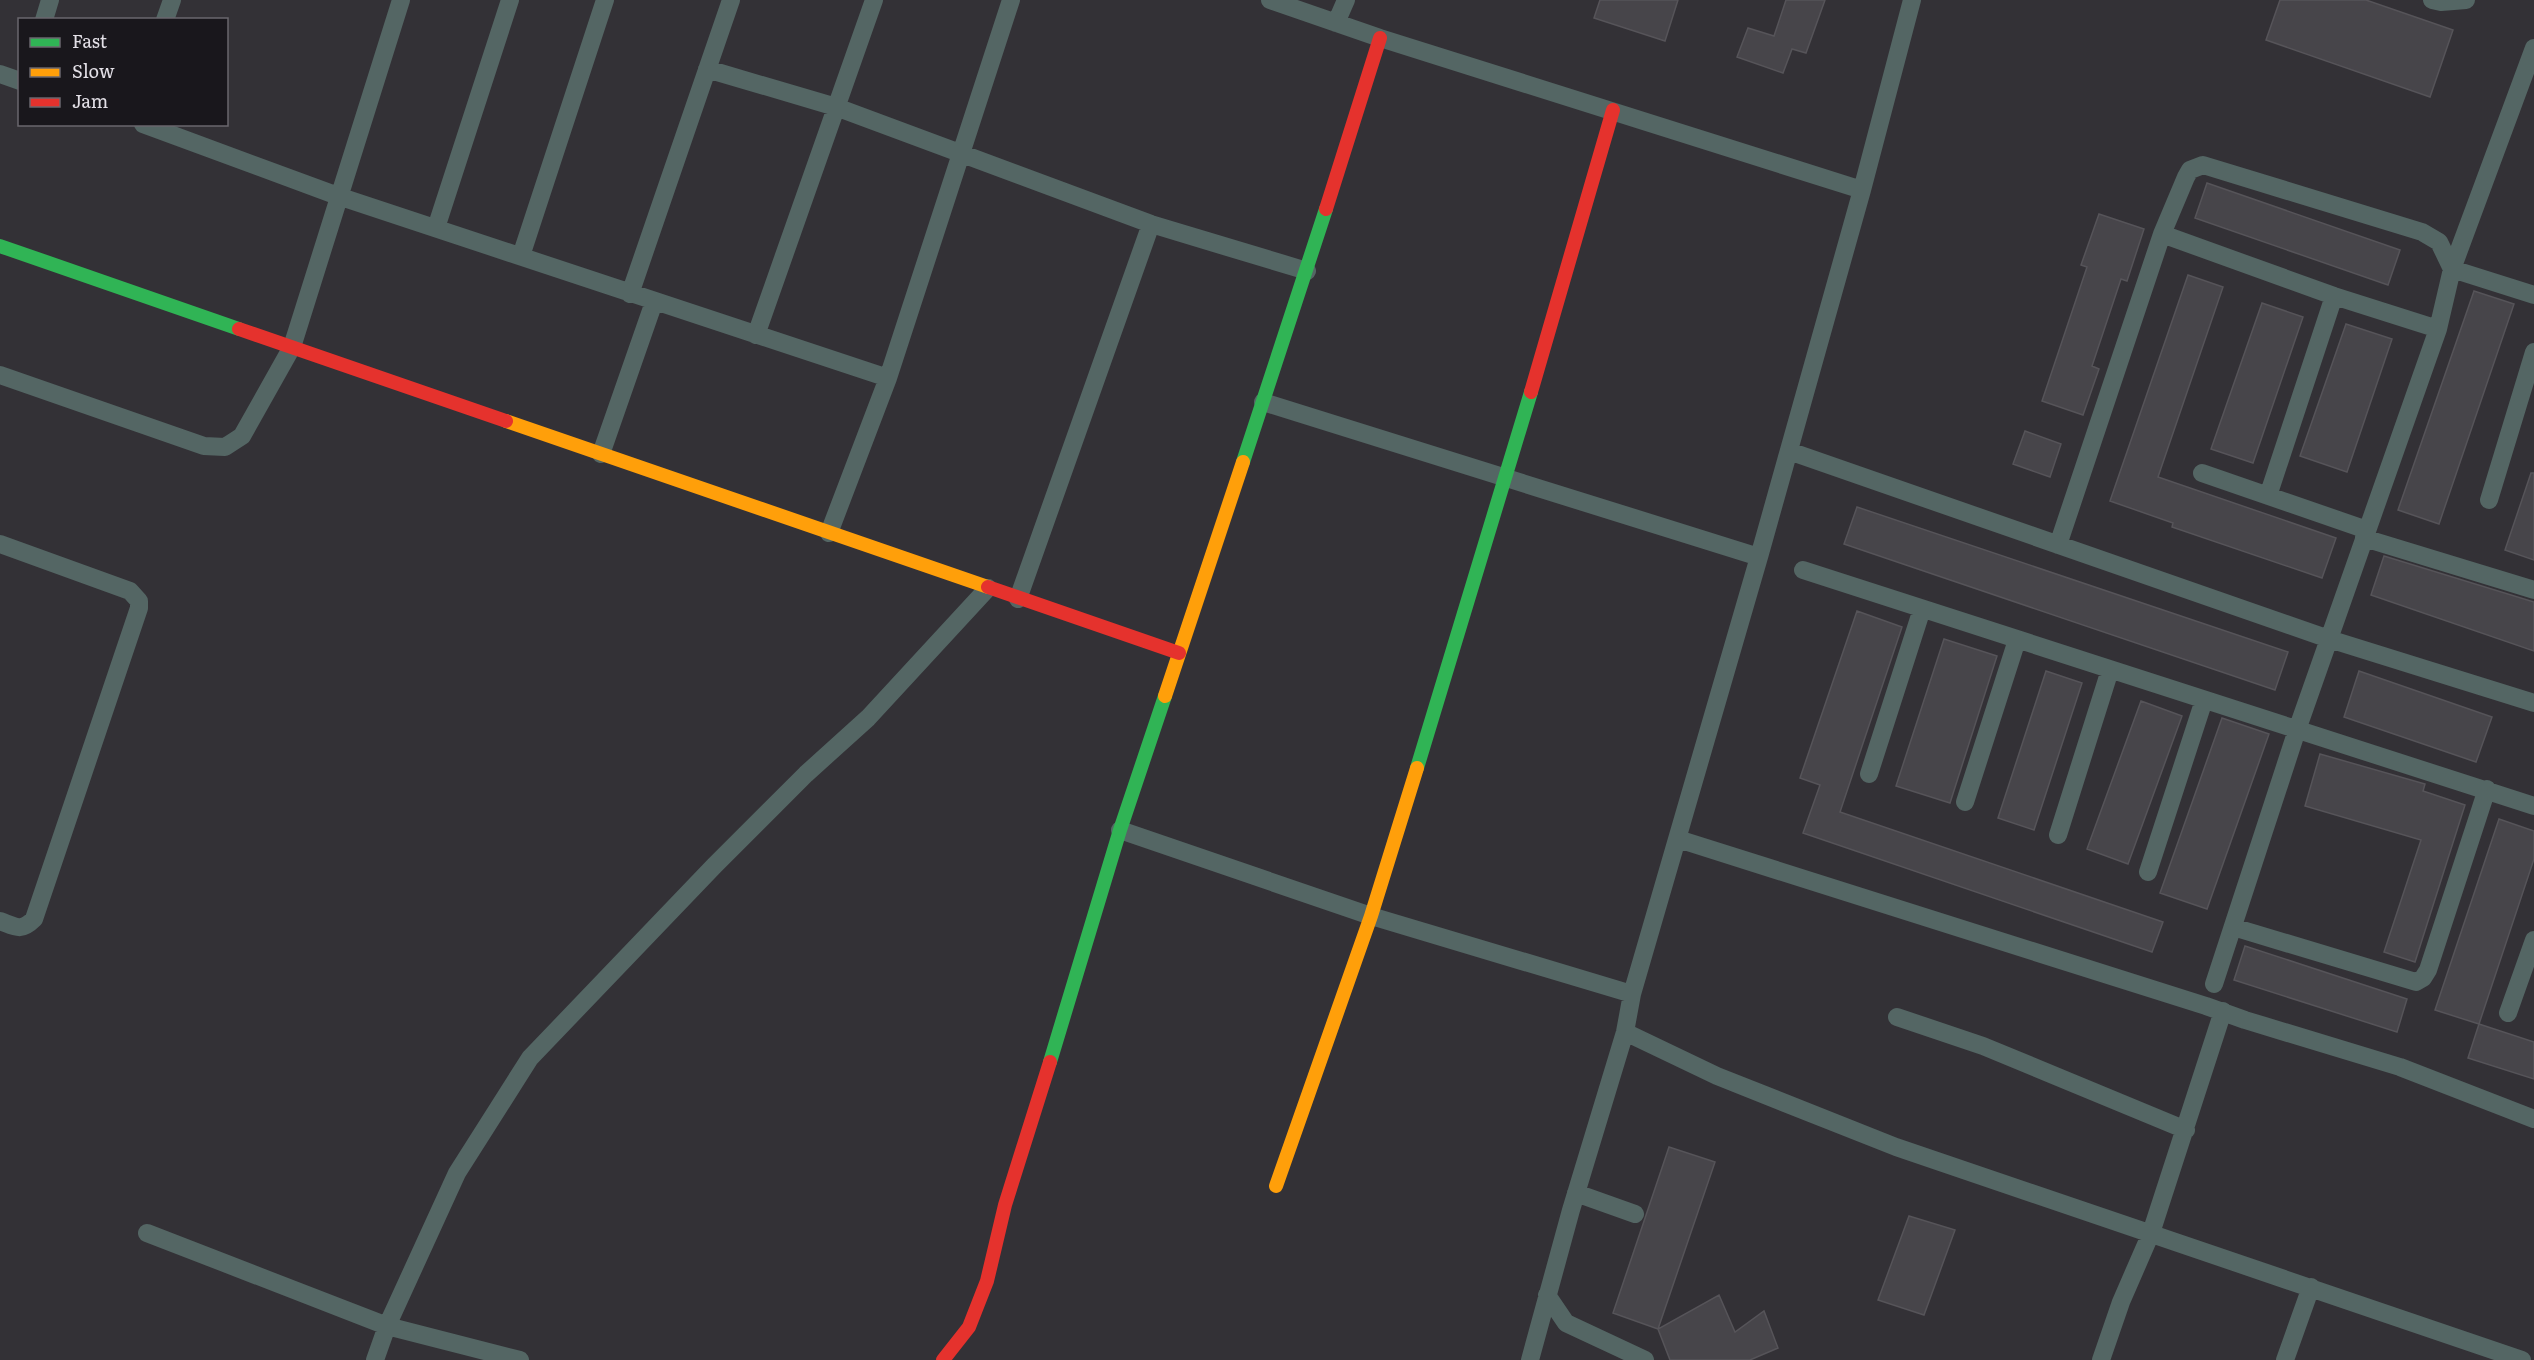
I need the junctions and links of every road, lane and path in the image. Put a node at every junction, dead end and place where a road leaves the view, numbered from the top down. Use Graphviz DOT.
graph roads {
  1 [pos="50,0"];
  2 [pos="172,0"];
  3 [pos="401,0"];
  4 [pos="510,0"];
  5 [pos="605,0"];
  6 [pos="731,0"];
  7 [pos="874,0"];
  8 [pos="1011,0"];
  9 [pos="1270,0"];
  10 [pos="1346,0"];
  11 [pos="1912,0"];
  12 [pos="2432,0"];
  13 [pos="2466,0"];
  14 [pos="45,18"];
  15 [pos="166,18"];
  16 [pos="1336,23"];
  17 [pos="1380,38"];
  18 [pos="2534,48"];
  19 [pos="707,69"];
  20 [pos="0,74"];
  21 [pos="18,80"];
  22 [pos="836,107"];
  23 [pos="1613,110"];
  24 [pos="148,126"];
  25 [pos="961,154"];
  26 [pos="1862,190"];
  27 [pos="338,196"];
  28 [pos="1151,224"];
  29 [pos="436,228"];
  30 [pos="2162,234"];
  31 [pos="0,246"];
  32 [pos="522,256"];
  33 [pos="2452,269"];
  34 [pos="1307,271"];
  35 [pos="630,294"];
  36 [pos="2534,295"];
  37 [pos="2334,296"];
  38 [pos="654,302"];
  39 [pos="2438,329"];
  40 [pos="756,335"];
  41 [pos="292,347"];
  42 [pos="2534,352"];
  43 [pos="0,375"];
  44 [pos="888,378"];
  45 [pos="1263,402"];
  46 [pos="1789,451"];
  47 [pos="601,454"];
  48 [pos="2202,473"];
  49 [pos="1506,479"];
  50 [pos="2268,496"];
  51 [pos="2489,500"];
  52 [pos="829,533"];
  53 [pos="2365,534"];
  54 [pos="0,544"];
  55 [pos="2058,545"];
  56 [pos="1759,557"];
  57 [pos="1803,570"];
  58 [pos="988,588"];
  59 [pos="2534,590"];
  60 [pos="1018,599"];
  61 [pos="1922,609"];
  62 [pos="2329,639"];
  63 [pos="2017,640"];
  64 [pos="1179,653"];
  65 [pos="2110,670"];
  66 [pos="2204,700"];
  67 [pos="2534,703"];
  68 [pos="2297,730"];
  69 [pos="1869,774"];
  70 [pos="2487,789"];
  71 [pos="1965,802"];
  72 [pos="2534,806"];
  73 [pos="1120,830"];
  74 [pos="2058,835"];
  75 [pos="1678,839"];
  76 [pos="2148,872"];
  77 [pos="1371,916"];
  78 [pos="0,921"];
  79 [pos="2233,927"];
  80 [pos="2534,940"];
  81 [pos="2214,984"];
  82 [pos="1632,994"];
  83 [pos="2223,1011"];
  84 [pos="2508,1013"];
  85 [pos="1897,1017"];
  86 [pos="1625,1032"];
  87 [pos="2534,1119"];
  88 [pos="2186,1130"];
  89 [pos="1276,1186"];
  90 [pos="1576,1193"];
  91 [pos="1635,1214"];
  92 [pos="147,1233"];
  93 [pos="2151,1233"];
  94 [pos="2311,1287"];
  95 [pos="1547,1295"];
  96 [pos="387,1326"];
  97 [pos="375,1360"];
  98 [pos="520,1360"];
  99 [pos="943,1360"];
  100 [pos="1530,1360"];
  101 [pos="1645,1360"];
  102 [pos="2101,1360"];
  103 [pos="2285,1360"];
  104 [pos="2522,1360"];
  1 -- 14 [label="street"];
  2 -- 15 [label="street"];
  3 -- 27 [label="street"];
  4 -- 29 [label="street"];
  5 -- 32 [label="street"];
  6 -- 19 [label="street"];
  7 -- 22 [label="street"];
  8 -- 25 [label="street"];
  9 -- 16 [label="street"];
  10 -- 16 [label="street"];
  11 -- 26 [label="street"];
  12 -- 13 [label="street"];
  16 -- 17 [label="street"];
  17 -- 23 [label="street"];
  17 -- 34 [label="street"];
  18 -- 33 [label="street"];
  19 -- 22 [label="street"];
  19 -- 35 [label="street"];
  20 -- 21 [label="street"];
  22 -- 25 [label="street"];
  22 -- 40 [label="street"];
  23 -- 26 [label="street"];
  23 -- 49 [label="street"];
  24 -- 27 [label="street"];
  25 -- 28 [label="street"];
  25 -- 44 [label="street"];
  26 -- 46 [label="street"];
  27 -- 29 [label="street"];
  27 -- 41 [label="street"];
  28 -- 34 [label="street"];
  28 -- 60 [label="street"];
  29 -- 32 [label="street"];
  30 -- 33 [label="street"];
  30 -- 37 [label="street"];
  30 -- 55 [label="street"];
  31 -- 41 [label="street"];
  32 -- 35 [label="street"];
  33 -- 36 [label="street"];
  33 -- 39 [label="street"];
  34 -- 45 [label="street"];
  35 -- 38 [label="street"];
  37 -- 39 [label="street"];
  37 -- 50 [label="street"];
  38 -- 40 [label="street"];
  38 -- 47 [label="street"];
  39 -- 53 [label="street"];
  40 -- 44 [label="street"];
  41 -- 43 [label="street"];
  41 -- 47 [label="street"];
  42 -- 51 [label="street"];
  44 -- 52 [label="street"];
  45 -- 49 [label="street"];
  45 -- 64 [label="street"];
  46 -- 55 [label="street"];
  46 -- 56 [label="street"];
  47 -- 52 [label="street"];
  48 -- 50 [label="street"];
  49 -- 56 [label="street"];
  49 -- 77 [label="street"];
  50 -- 53 [label="street"];
  52 -- 58 [label="street"];
  53 -- 59 [label="street"];
  53 -- 62 [label="street"];
  54 -- 78 [label="street"];
  55 -- 62 [label="street"];
  56 -- 75 [label="street"];
  57 -- 61 [label="street"];
  58 -- 60 [label="street"];
  58 -- 96 [label="street"];
  60 -- 64 [label="street"];
  61 -- 63 [label="street"];
  61 -- 69 [label="street"];
  62 -- 67 [label="street"];
  62 -- 68 [label="street"];
  63 -- 65 [label="street"];
  63 -- 71 [label="street"];
  64 -- 73 [label="street"];
  65 -- 66 [label="street"];
  65 -- 74 [label="street"];
  66 -- 68 [label="street"];
  66 -- 76 [label="street"];
  68 -- 70 [label="street"];
  68 -- 79 [label="street"];
  70 -- 72 [label="street"];
  70 -- 79 [label="street"];
  73 -- 77 [label="street"];
  73 -- 99 [label="street"];
  75 -- 82 [label="street"];
  75 -- 83 [label="street"];
  77 -- 82 [label="street"];
  77 -- 89 [label="street"];
  79 -- 81 [label="street"];
  80 -- 84 [label="street"];
  82 -- 86 [label="street"];
  83 -- 87 [label="street"];
  83 -- 88 [label="street"];
  85 -- 88 [label="street"];
  86 -- 90 [label="street"];
  86 -- 93 [label="street"];
  88 -- 93 [label="street"];
  90 -- 91 [label="street"];
  90 -- 95 [label="street"];
  92 -- 96 [label="street"];
  93 -- 94 [label="street"];
  93 -- 102 [label="street"];
  94 -- 103 [label="street"];
  94 -- 104 [label="street"];
  95 -- 100 [label="street"];
  95 -- 101 [label="street"];
  96 -- 97 [label="street"];
  96 -- 98 [label="street"];
}
